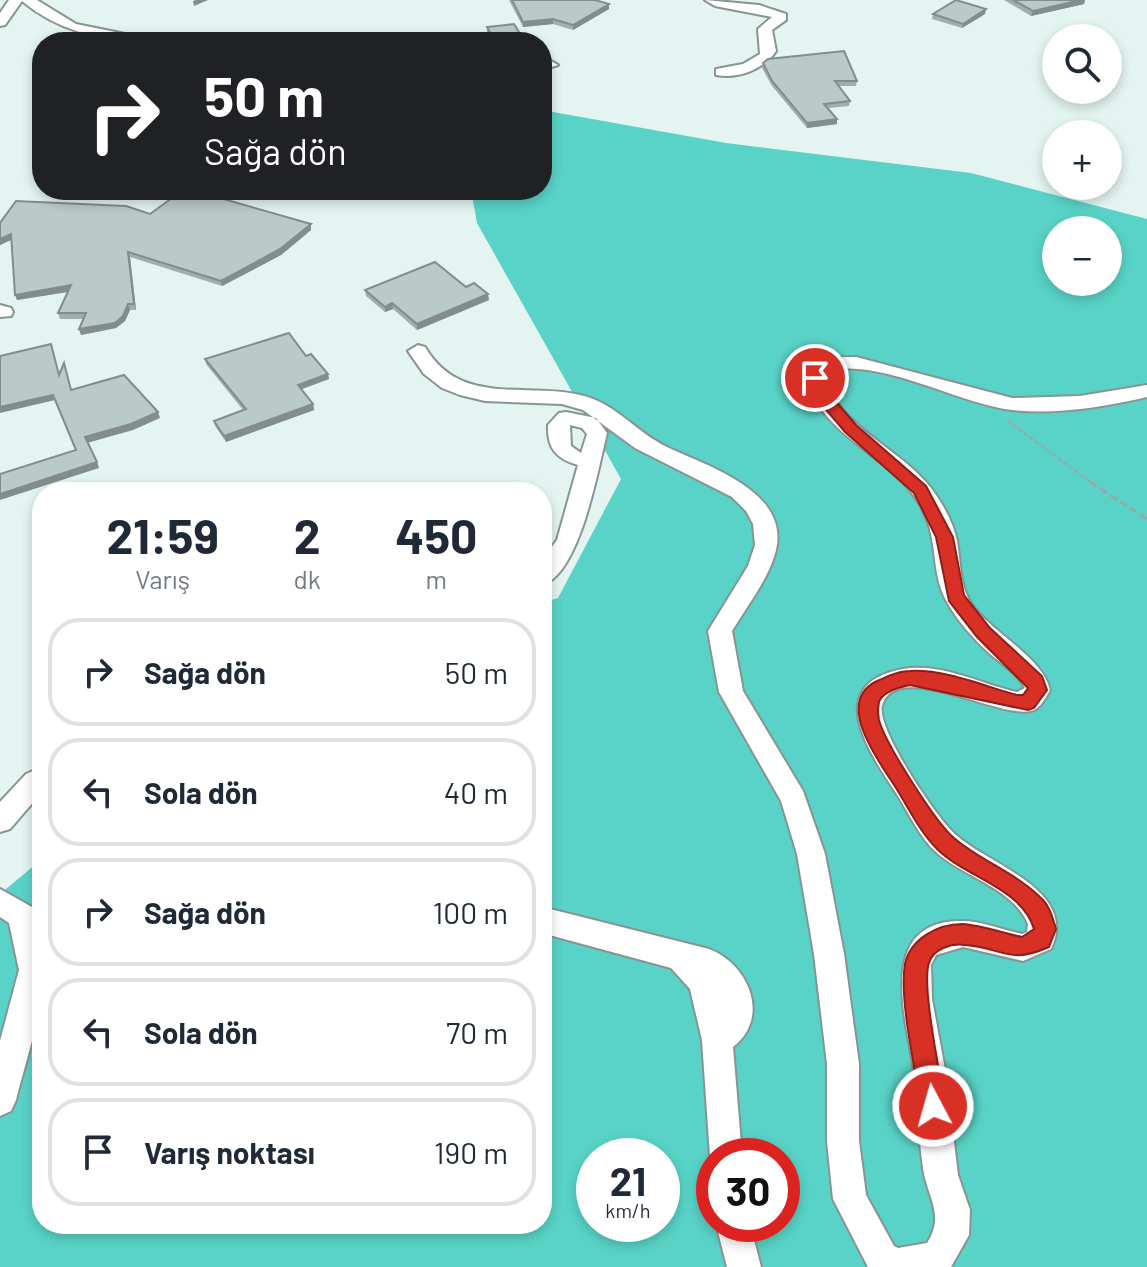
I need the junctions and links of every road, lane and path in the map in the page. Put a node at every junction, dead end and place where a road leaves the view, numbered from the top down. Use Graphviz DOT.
graph roads {
  1 [pos="16,0"];
  2 [pos="28,0"];
  3 [pos="712,0"];
  4 [pos="0,22"];
  5 [pos="96,32"];
  6 [pos="721,72"];
  7 [pos="418,351"];
  8 [pos="1147,391"];
  9 [pos="983,399"];
  10 [pos="589,461"];
  11 [pos="1147,519"];
  12 [pos="552,564"];
  13 [pos="32,788"];
  14 [pos="0,821"];
  15 [pos="0,902"];
  16 [pos="552,923"];
  17 [pos="32,961"];
  18 [pos="32,978"];
  19 [pos="0,1100"];
  20 [pos="725,1138"];
  21 [pos="738,1242"];
  22 [pos="744,1267"];
  1 -- 4 [label="street"];
  2 -- 5 [label="street"];
  3 -- 6 [label="street"];
  7 -- 9 [label="street"];
  8 -- 9 [label="street"];
  9 -- 11 [label="path"];
  10 -- 12 [label="street"];
  13 -- 14 [label="street"];
  15 -- 17 [label="street"];
  16 -- 20 [label="street"];
  18 -- 19 [label="street"];
  21 -- 22 [label="street"];
}
